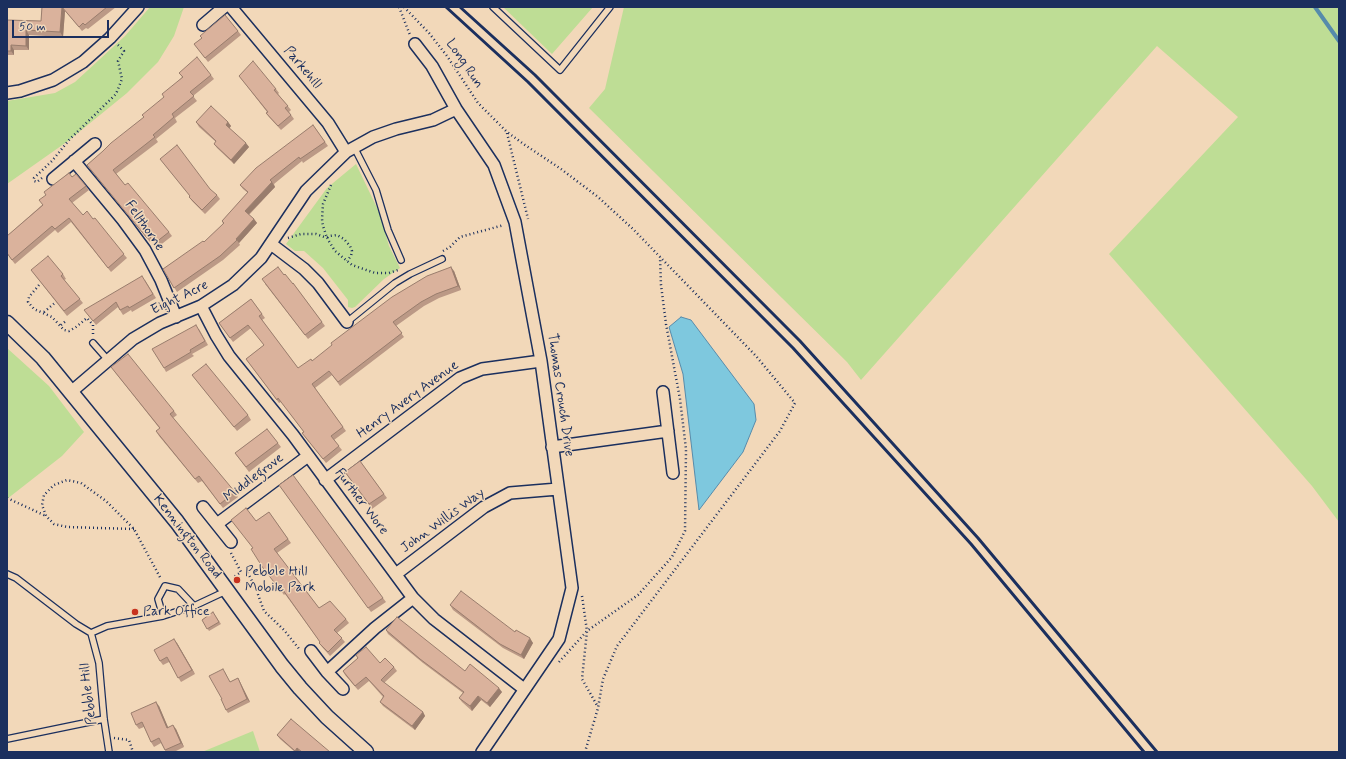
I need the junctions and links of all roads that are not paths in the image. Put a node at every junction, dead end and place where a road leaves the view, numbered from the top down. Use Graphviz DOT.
graph roads {
  1 [pos="138,7"];
  2 [pos="224,7"];
  3 [pos="231,7"];
  4 [pos="493,7"];
  5 [pos="610,7"];
  6 [pos="203,25"];
  7 [pos="415,44"];
  8 [pos="7,93"];
  9 [pos="456,108"];
  10 [pos="95,144"];
  11 [pos="350,149"];
  12 [pos="74,161"];
  13 [pos="53,179"];
  14 [pos="271,244"];
  15 [pos="442,259"];
  16 [pos="401,260"];
  17 [pos="201,306"];
  18 [pos="176,317"];
  19 [pos="347,322"];
  20 [pos="7,324"];
  21 [pos="93,343"];
  22 [pos="108,360"];
  23 [pos="541,361"];
  24 [pos="71,392"];
  25 [pos="663,392"];
  26 [pos="668,431"];
  27 [pos="552,447"];
  28 [pos="308,456"];
  29 [pos="673,473"];
  30 [pos="326,480"];
  31 [pos="558,489"];
  32 [pos="203,507"];
  33 [pos="217,524"];
  34 [pos="231,542"];
  35 [pos="7,574"];
  36 [pos="396,574"];
  37 [pos="228,590"];
  38 [pos="413,598"];
  39 [pos="194,606"];
  40 [pos="163,616"];
  41 [pos="91,633"];
  42 [pos="311,651"];
  43 [pos="327,672"];
  44 [pos="343,689"];
  45 [pos="524,689"];
  46 [pos="104,719"];
  47 [pos="7,739"];
  48 [pos="109,752"];
  49 [pos="366,752"];
  50 [pos="482,752"];
  1 -- 8 [label="street"];
  2 -- 6 [label="street"];
  3 -- 11 [label="street, Parkehill"];
  4 -- 5 [label="lane"];
  7 -- 9 [label="street, Thomas Crouch Drive"];
  9 -- 11 [label="street, Eight Acre"];
  9 -- 23 [label="street, Thomas Crouch Drive"];
  10 -- 12 [label="street"];
  11 -- 14 [label="street, Eight Acre"];
  11 -- 16 [label="lane"];
  12 -- 13 [label="street"];
  12 -- 18 [label="street, Fellthorne"];
  14 -- 17 [label="street, Eight Acre"];
  14 -- 19 [label="street"];
  15 -- 19 [label="lane"];
  17 -- 18 [label="street, Eight Acre"];
  17 -- 28 [label="street, Further Wore"];
  18 -- 22 [label="street, Eight Acre"];
  20 -- 24 [label="street, Kennington Road"];
  21 -- 22 [label="lane"];
  22 -- 24 [label="street, Eight Acre"];
  23 -- 27 [label="street, Thomas Crouch Drive"];
  23 -- 30 [label="street, Henry Avery Avenue"];
  24 -- 37 [label="street, Kennington Road"];
  25 -- 26 [label="street"];
  26 -- 27 [label="street"];
  26 -- 29 [label="street"];
  27 -- 31 [label="street, Thomas Crouch Drive"];
  28 -- 30 [label="street, Further Wore"];
  28 -- 33 [label="street, Middlegrove"];
  30 -- 36 [label="street, Further Wore"];
  31 -- 36 [label="street, John Willis Way"];
  31 -- 45 [label="street, Thomas Crouch Drive"];
  32 -- 33 [label="street"];
  33 -- 34 [label="street"];
  35 -- 41 [label="lane"];
  36 -- 38 [label="street, Further Wore"];
  37 -- 39 [label="lane"];
  37 -- 49 [label="street, Kennington Road"];
  38 -- 43 [label="street"];
  38 -- 45 [label="street, Further Wore"];
  39 -- 40 [label="lane"];
  39 -- 40 [label="lane"];
  40 -- 41 [label="lane"];
  41 -- 46 [label="lane, Pebble Hill"];
  42 -- 43 [label="street"];
  43 -- 44 [label="street"];
  45 -- 50 [label="street, Thomas Crouch Drive"];
  46 -- 47 [label="lane"];
  46 -- 48 [label="lane, Pebble Hill"];
}
